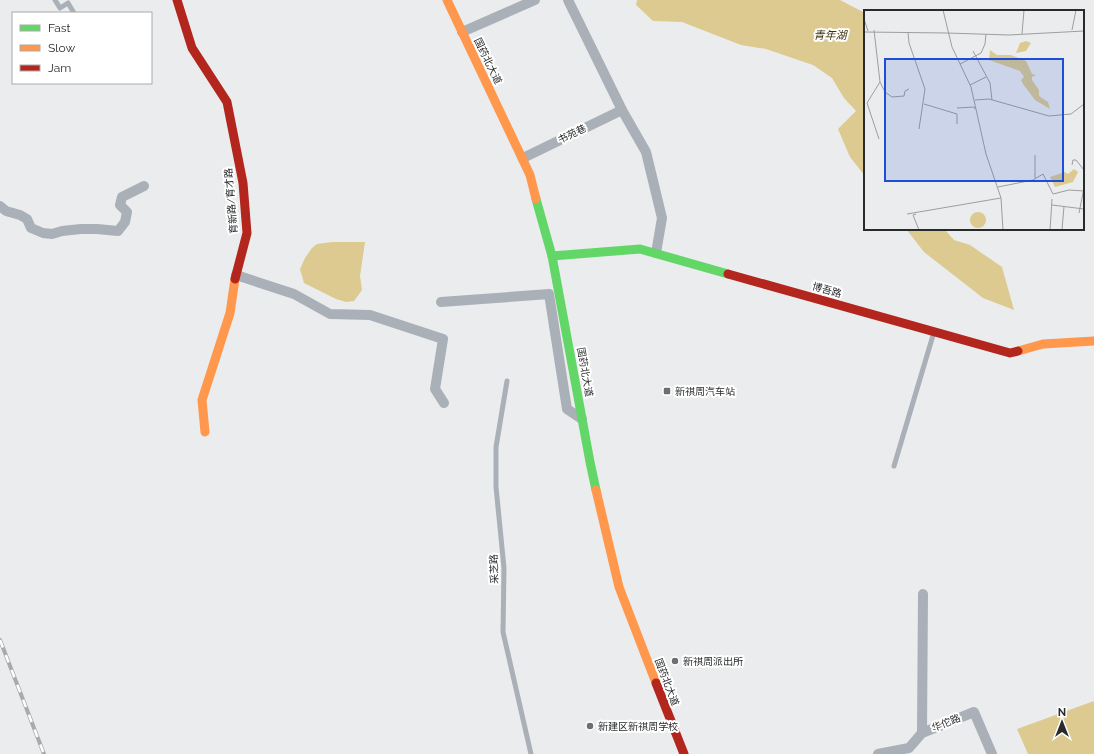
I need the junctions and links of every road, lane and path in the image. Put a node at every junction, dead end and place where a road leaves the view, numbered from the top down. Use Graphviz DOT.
graph roads {
  1 [pos="54,0"];
  2 [pos="176,0"];
  3 [pos="447,0"];
  4 [pos="535,0"];
  5 [pos="568,0"];
  6 [pos="73,12"];
  7 [pos="462,32"];
  8 [pos="622,110"];
  9 [pos="523,158"];
  10 [pos="144,186"];
  11 [pos="0,206"];
  12 [pos="656,253"];
  13 [pos="552,256"];
  14 [pos="236,275"];
  15 [pos="441,302"];
  16 [pos="934,331"];
  17 [pos="1094,340"];
  18 [pos="507,381"];
  19 [pos="444,403"];
  20 [pos="582,419"];
  21 [pos="205,432"];
  22 [pos="894,466"];
  23 [pos="923,594"];
  24 [pos="922,733"];
  25 [pos="530,754"];
  26 [pos="684,754"];
  27 [pos="878,754"];
  28 [pos="992,754"];
  1 -- 6 [label="lane"];
  2 -- 14 [label="street, 育新路/育才路"];
  3 -- 7 [label="street, 国药北大道"];
  4 -- 7 [label="street"];
  5 -- 8 [label="street"];
  7 -- 9 [label="street, 国药北大道"];
  8 -- 9 [label="street, 书苑巷"];
  8 -- 12 [label="street"];
  9 -- 13 [label="street, 国药北大道"];
  10 -- 11 [label="street"];
  12 -- 13 [label="street, 博吾路"];
  12 -- 16 [label="street, 博吾路"];
  13 -- 20 [label="street, 国药北大道"];
  14 -- 19 [label="street"];
  14 -- 21 [label="street, 育新路/育才路"];
  15 -- 20 [label="street"];
  16 -- 17 [label="street, 博吾路"];
  16 -- 22 [label="lane"];
  18 -- 25 [label="lane, 采芝路"];
  20 -- 26 [label="street, 国药北大道"];
  23 -- 24 [label="street"];
  24 -- 27 [label="street, 华佗路"];
  24 -- 28 [label="street, 华佗路"];
}
